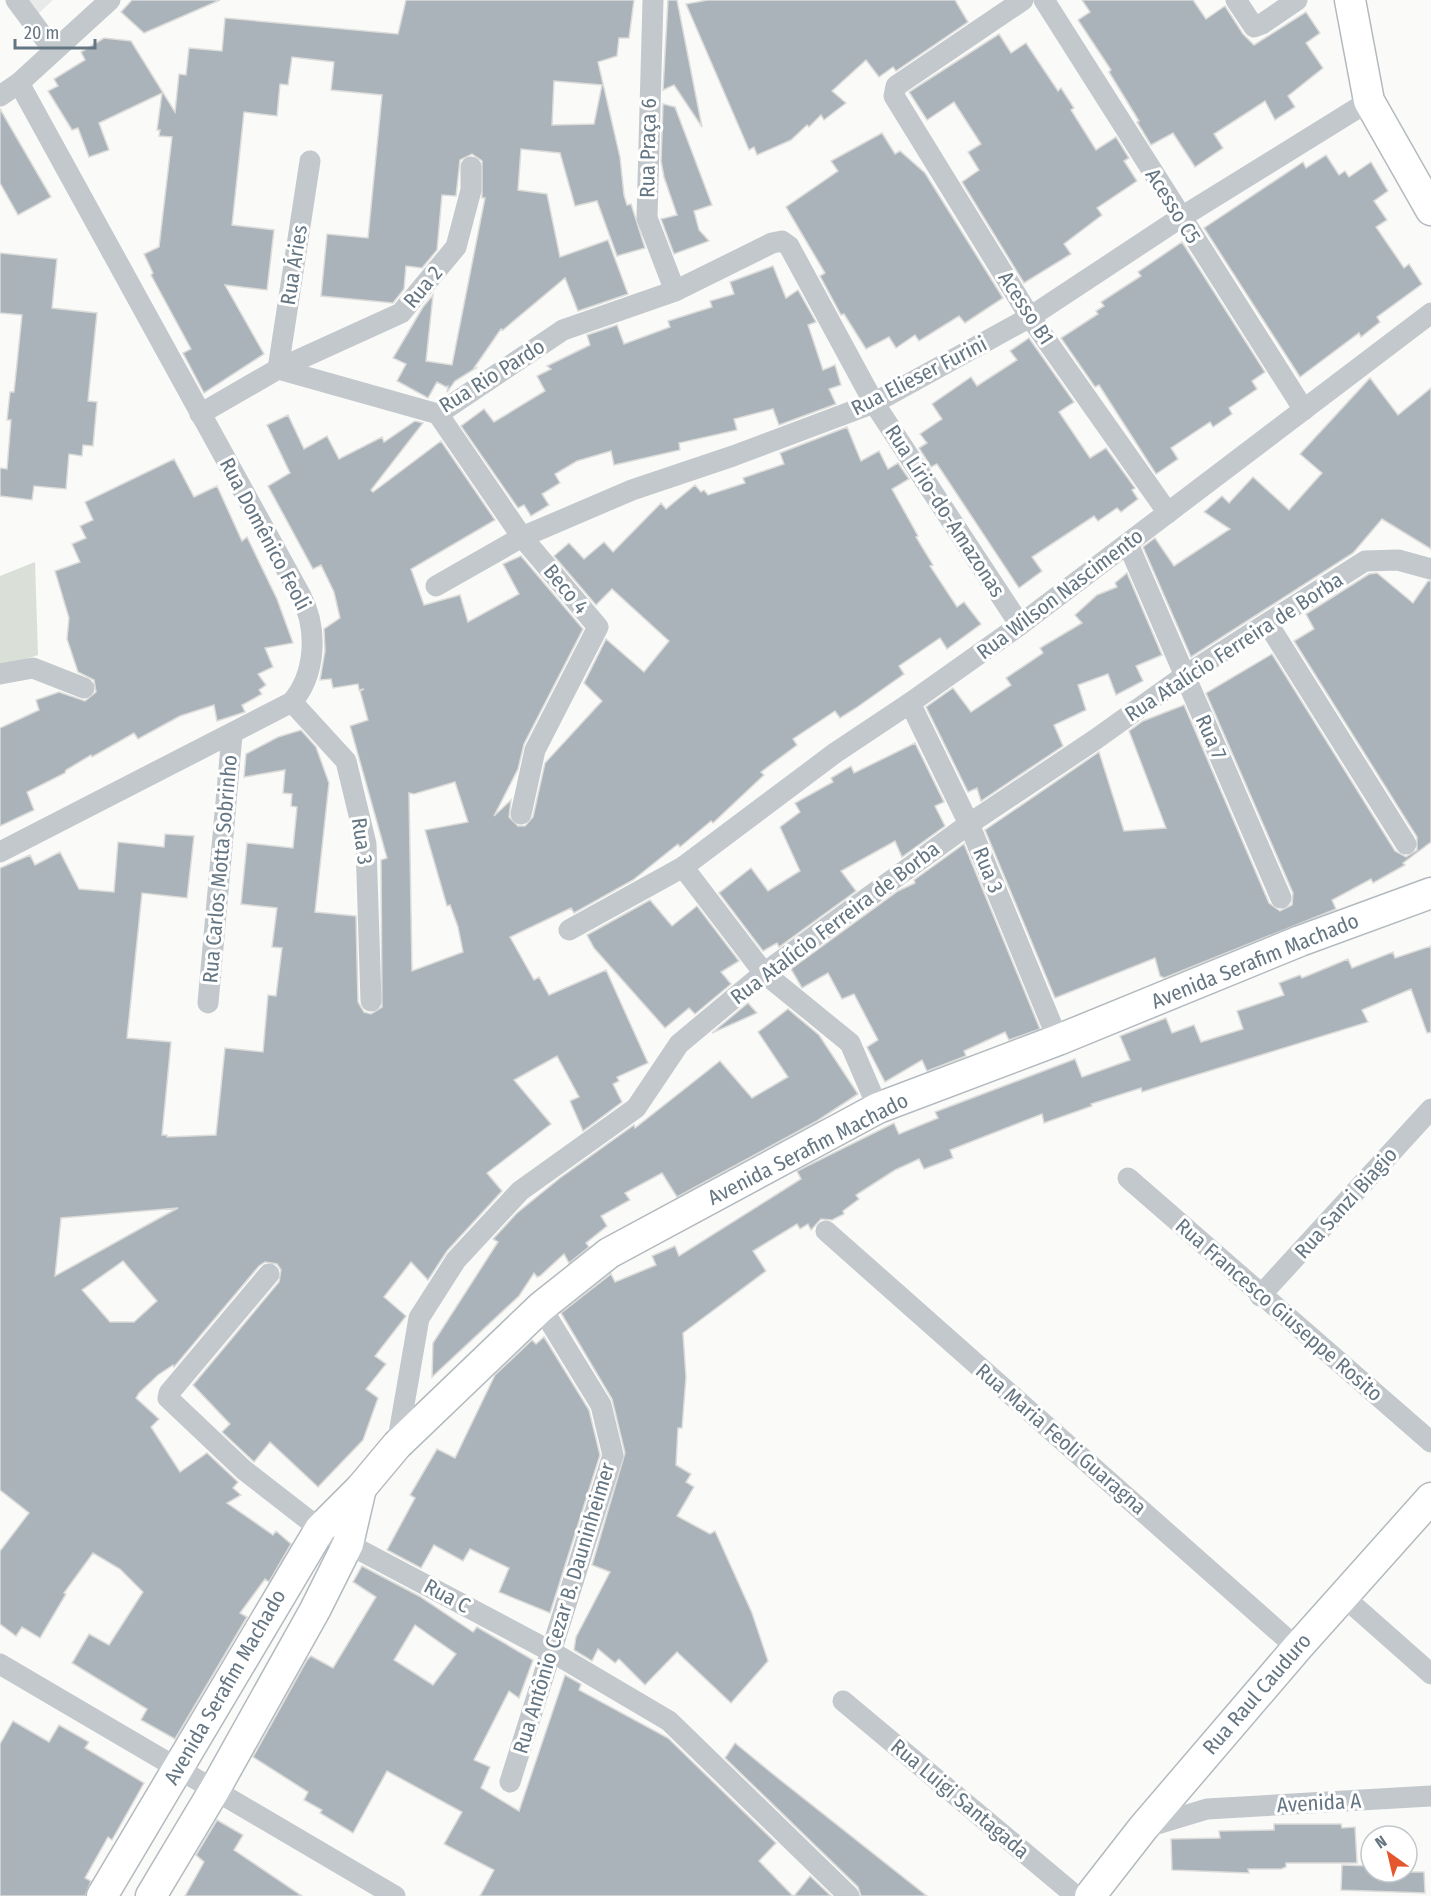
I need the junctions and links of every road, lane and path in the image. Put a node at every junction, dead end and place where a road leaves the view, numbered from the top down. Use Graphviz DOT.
graph roads {
  1 [pos="16,0"];
  2 [pos="110,0"];
  3 [pos="653,0"];
  4 [pos="1023,0"];
  5 [pos="1044,0"];
  6 [pos="1236,0"];
  7 [pos="1297,0"];
  8 [pos="1350,0"];
  9 [pos="54,51"];
  10 [pos="20,83"];
  11 [pos="0,96"];
  12 [pos="1369,101"];
  13 [pos="310,161"];
  14 [pos="471,167"];
  15 [pos="1431,210"];
  16 [pos="1180,218"];
  17 [pos="782,242"];
  18 [pos="675,291"];
  19 [pos="1431,313"];
  20 [pos="1030,317"];
  21 [pos="278,369"];
  22 [pos="874,403"];
  23 [pos="1304,410"];
  24 [pos="200,414"];
  25 [pos="438,414"];
  26 [pos="1168,513"];
  27 [pos="522,537"];
  28 [pos="1128,543"];
  29 [pos="1431,569"];
  30 [pos="436,586"];
  31 [pos="1268,624"];
  32 [pos="1020,625"];
  33 [pos="0,674"];
  34 [pos="1184,676"];
  35 [pos="84,688"];
  36 [pos="292,702"];
  37 [pos="910,704"];
  38 [pos="232,735"];
  39 [pos="521,814"];
  40 [pos="969,824"];
  41 [pos="1406,844"];
  42 [pos="0,852"];
  43 [pos="683,867"];
  44 [pos="1431,893"];
  45 [pos="1281,897"];
  46 [pos="569,930"];
  47 [pos="764,973"];
  48 [pos="371,1001"];
  49 [pos="208,1002"];
  50 [pos="1058,1040"];
  51 [pos="878,1108"];
  52 [pos="1431,1109"];
  53 [pos="1128,1178"];
  54 [pos="826,1231"];
  55 [pos="268,1274"];
  56 [pos="1260,1296"];
  57 [pos="541,1307"];
  58 [pos="1431,1442"];
  59 [pos="397,1446"];
  60 [pos="362,1488"];
  61 [pos="1431,1498"];
  62 [pos="321,1529"];
  63 [pos="348,1544"];
  64 [pos="1344,1597"];
  65 [pos="1297,1648"];
  66 [pos="552,1652"];
  67 [pos="0,1664"];
  68 [pos="1431,1674"];
  69 [pos="843,1701"];
  70 [pos="179,1768"];
  71 [pos="510,1782"];
  72 [pos="1176,1788"];
  73 [pos="215,1789"];
  74 [pos="1431,1796"];
  75 [pos="1207,1809"];
  76 [pos="1143,1828"];
  77 [pos="102,1896"];
  78 [pos="151,1896"];
  79 [pos="395,1896"];
  80 [pos="849,1896"];
  81 [pos="1076,1896"];
  82 [pos="1090,1896"];
  1 -- 9 [label="street"];
  2 -- 9 [label="street"];
  3 -- 18 [label="street, Rua Praça 6"];
  4 -- 20 [label="street, Acesso B1"];
  5 -- 16 [label="street, Acesso C5"];
  6 -- 7 [label="street"];
  8 -- 12 [label="street"];
  9 -- 10 [label="street"];
  10 -- 11 [label="street"];
  10 -- 24 [label="street, Rua Domênico Feoli"];
  12 -- 15 [label="street"];
  12 -- 16 [label="street, Rua Elieser Furini"];
  13 -- 21 [label="street, Rua Áries"];
  14 -- 21 [label="street, Rua 2"];
  16 -- 20 [label="street, Rua Elieser Furini"];
  16 -- 23 [label="street, Acesso C5"];
  17 -- 18 [label="street, Rua Rio Pardo"];
  17 -- 22 [label="street, Rua Lírio-do-Amazonas"];
  18 -- 25 [label="street, Rua Rio Pardo"];
  19 -- 23 [label="street, Rua Wilson Nascimento"];
  20 -- 22 [label="street, Rua Elieser Furini"];
  20 -- 26 [label="street, Acesso B1"];
  21 -- 24 [label="street"];
  21 -- 25 [label="street, Rua Rio Pardo"];
  22 -- 27 [label="street, Rua Elieser Furini"];
  22 -- 32 [label="street, Rua Lírio-do-Amazonas"];
  23 -- 26 [label="street, Rua Wilson Nascimento"];
  24 -- 36 [label="street, Rua Domênico Feoli"];
  25 -- 27 [label="street, Beco 4"];
  26 -- 28 [label="street, Rua Wilson Nascimento"];
  27 -- 30 [label="street, Rua Elieser Furini"];
  27 -- 39 [label="street, Beco 4"];
  28 -- 32 [label="street, Rua Wilson Nascimento"];
  28 -- 34 [label="street, Rua 7"];
  29 -- 31 [label="street, Rua Atalício Ferreira de Borba"];
  31 -- 34 [label="street, Rua Atalício Ferreira de Borba"];
  31 -- 41 [label="street"];
  32 -- 37 [label="street, Rua Wilson Nascimento"];
  33 -- 35 [label="street"];
  34 -- 40 [label="street, Rua Atalício Ferreira de Borba"];
  34 -- 45 [label="street, Rua 7"];
  36 -- 38 [label="street, Rua Domênico Feoli"];
  36 -- 48 [label="street, Rua 3"];
  37 -- 40 [label="street, Rua 3"];
  37 -- 43 [label="street, Rua Wilson Nascimento"];
  38 -- 42 [label="street, Rua Domênico Feoli"];
  38 -- 49 [label="street, Rua Carlos Motta Sobrinho"];
  40 -- 47 [label="street, Rua Atalício Ferreira de Borba"];
  40 -- 50 [label="street, Rua 3"];
  43 -- 46 [label="street, Rua Wilson Nascimento"];
  43 -- 47 [label="street"];
  44 -- 50 [label="street, Avenida Serafim Machado"];
  47 -- 51 [label="street"];
  47 -- 59 [label="street, Rua Atalício Ferreira de Borba"];
  50 -- 51 [label="street, Avenida Serafim Machado"];
  51 -- 57 [label="street, Avenida Serafim Machado"];
  52 -- 56 [label="street, Rua Sanzi Biagio"];
  53 -- 56 [label="street, Rua Francesco Giuseppe Rosito"];
  54 -- 65 [label="street, Rua Maria Feoli Guaragna"];
  55 -- 62 [label="street, Rua C"];
  56 -- 58 [label="street, Rua Francesco Giuseppe Rosito"];
  57 -- 59 [label="street, Avenida Serafim Machado"];
  57 -- 66 [label="street, Rua Antônio Cezar B. Dauninheimer"];
  59 -- 60 [label="street, Avenida Serafim Machado"];
  60 -- 62 [label="street, Avenida Serafim Machado"];
  60 -- 63 [label="street, Avenida Serafim Machado"];
  61 -- 64 [label="street, Rua Raul Cauduro"];
  62 -- 63 [label="street, Rua C"];
  62 -- 70 [label="street, Avenida Serafim Machado"];
  63 -- 66 [label="street, Rua C"];
  63 -- 73 [label="street, Avenida Serafim Machado"];
  64 -- 65 [label="street, Rua Raul Cauduro"];
  64 -- 68 [label="street"];
  65 -- 72 [label="street, Rua Raul Cauduro"];
  66 -- 71 [label="street, Rua Antônio Cezar B. Dauninheimer"];
  66 -- 80 [label="street, Rua C"];
  67 -- 70 [label="street"];
  69 -- 81 [label="street, Rua Luigi Santagada"];
  70 -- 73 [label="street"];
  70 -- 77 [label="street, Avenida Serafim Machado"];
  72 -- 75 [label="street"];
  72 -- 76 [label="street, Rua Raul Cauduro"];
  73 -- 78 [label="street, Avenida Serafim Machado"];
  73 -- 79 [label="street"];
  74 -- 75 [label="street, Avenida A"];
  75 -- 76 [label="street, Avenida A"];
  76 -- 82 [label="street, Rua Raul Cauduro"];
}
